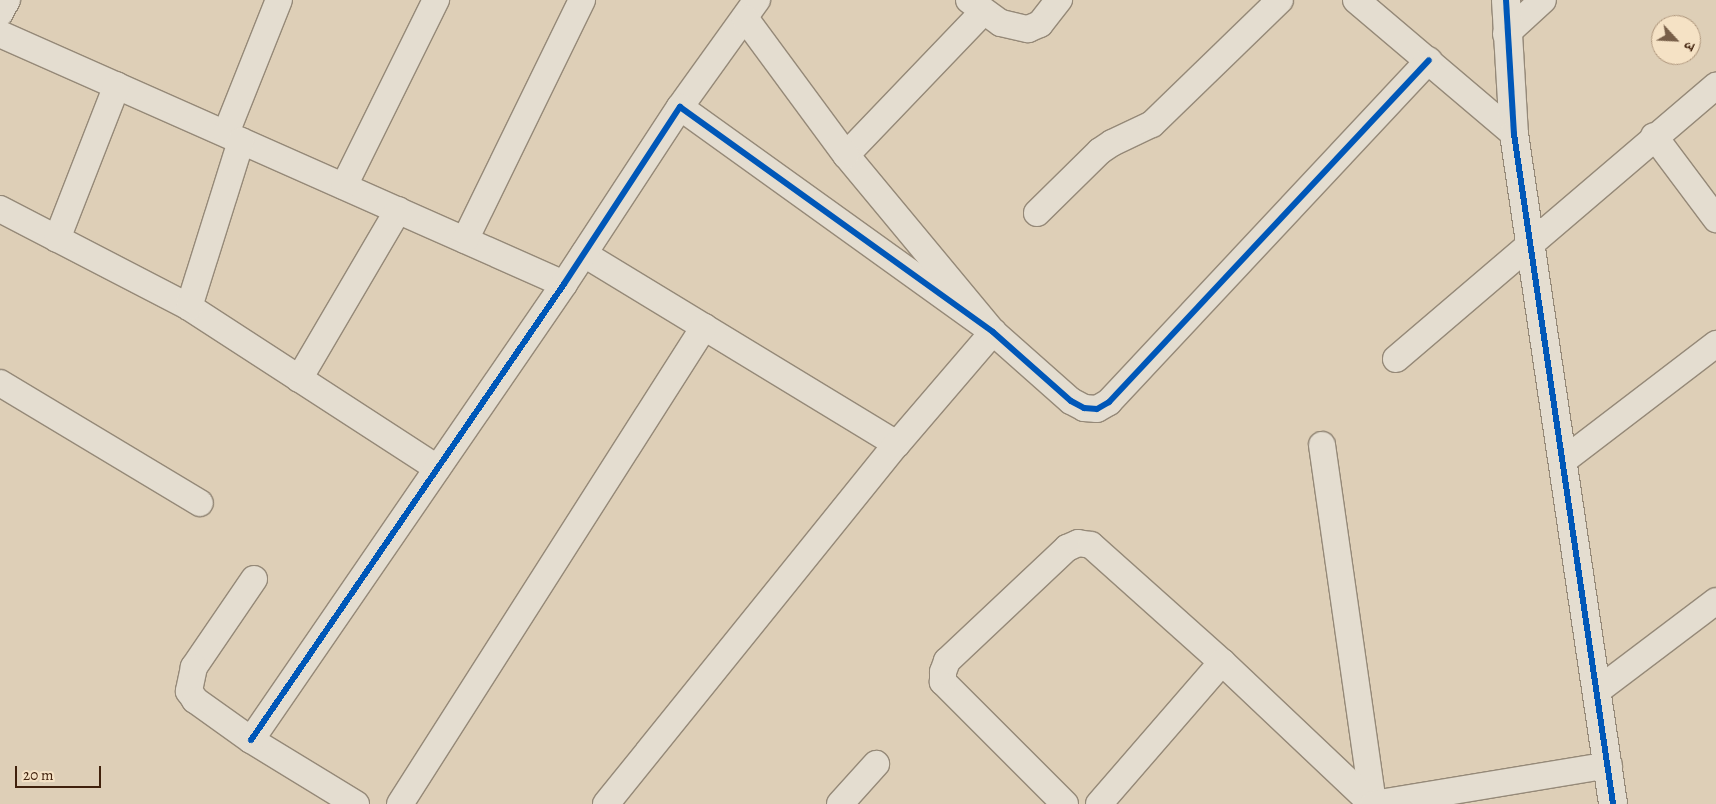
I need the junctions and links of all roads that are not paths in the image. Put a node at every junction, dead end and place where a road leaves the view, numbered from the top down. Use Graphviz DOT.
graph roads {
  1 [pos="7,0"];
  2 [pos="279,0"];
  3 [pos="436,0"];
  4 [pos="582,0"];
  5 [pos="1060,0"];
  6 [pos="1280,0"];
  7 [pos="1356,0"];
  8 [pos="1506,0"];
  9 [pos="1543,0"];
  10 [pos="976,6"];
  11 [pos="751,9"];
  12 [pos="0,13"];
  13 [pos="0,34"];
  14 [pos="1506,34"];
  15 [pos="1429,60"];
  16 [pos="117,85"];
  17 [pos="1716,86"];
  18 [pos="680,107"];
  19 [pos="1514,134"];
  20 [pos="1654,136"];
  21 [pos="234,137"];
  22 [pos="846,155"];
  23 [pos="344,186"];
  24 [pos="0,209"];
  25 [pos="398,210"];
  26 [pos="1037,213"];
  27 [pos="1716,219"];
  28 [pos="57,238"];
  29 [pos="465,240"];
  30 [pos="1531,246"];
  31 [pos="584,254"];
  32 [pos="564,284"];
  33 [pos="189,307"];
  34 [pos="704,327"];
  35 [pos="993,332"];
  36 [pos="1716,344"];
  37 [pos="1396,358"];
  38 [pos="299,379"];
  39 [pos="0,383"];
  40 [pos="897,444"];
  41 [pos="1322,446"];
  42 [pos="1563,461"];
  43 [pos="437,468"];
  44 [pos="200,503"];
  45 [pos="254,579"];
  46 [pos="1716,601"];
  47 [pos="1222,662"];
  48 [pos="1597,691"];
  49 [pos="251,740"];
  50 [pos="876,764"];
  51 [pos="1608,765"];
  52 [pos="356,804"];
  53 [pos="400,804"];
  54 [pos="606,804"];
  55 [pos="840,804"];
  56 [pos="1065,804"];
  57 [pos="1099,804"];
  58 [pos="1373,804"];
  59 [pos="1613,804"];
  1 -- 12 [label="street"];
  2 -- 21 [label="street"];
  3 -- 23 [label="street"];
  4 -- 29 [label="street"];
  5 -- 10 [label="street"];
  6 -- 26 [label="street"];
  7 -- 15 [label="street"];
  8 -- 14 [label="street"];
  9 -- 14 [label="street"];
  10 -- 22 [label="street"];
  11 -- 18 [label="street"];
  11 -- 22 [label="street"];
  13 -- 16 [label="street"];
  14 -- 19 [label="street"];
  15 -- 19 [label="street"];
  15 -- 35 [label="street"];
  16 -- 21 [label="street"];
  16 -- 28 [label="street"];
  17 -- 20 [label="street"];
  18 -- 31 [label="street"];
  18 -- 35 [label="street"];
  19 -- 30 [label="street"];
  20 -- 27 [label="street"];
  20 -- 30 [label="street"];
  21 -- 23 [label="street"];
  21 -- 33 [label="street"];
  22 -- 35 [label="street"];
  23 -- 25 [label="street"];
  24 -- 28 [label="street"];
  25 -- 29 [label="street"];
  25 -- 38 [label="street"];
  28 -- 33 [label="street"];
  29 -- 32 [label="street"];
  30 -- 37 [label="street"];
  30 -- 42 [label="street"];
  31 -- 32 [label="street"];
  31 -- 34 [label="street"];
  32 -- 43 [label="street"];
  33 -- 38 [label="street"];
  34 -- 40 [label="street"];
  34 -- 53 [label="street"];
  35 -- 40 [label="street"];
  36 -- 42 [label="street"];
  38 -- 43 [label="street"];
  39 -- 44 [label="street"];
  40 -- 54 [label="street"];
  41 -- 58 [label="street"];
  42 -- 48 [label="street"];
  43 -- 49 [label="street"];
  45 -- 49 [label="street"];
  46 -- 48 [label="street"];
  47 -- 56 [label="street"];
  47 -- 57 [label="street"];
  47 -- 58 [label="street"];
  48 -- 51 [label="street"];
  49 -- 52 [label="street"];
  50 -- 55 [label="street"];
  51 -- 58 [label="street"];
  51 -- 59 [label="street"];
}
